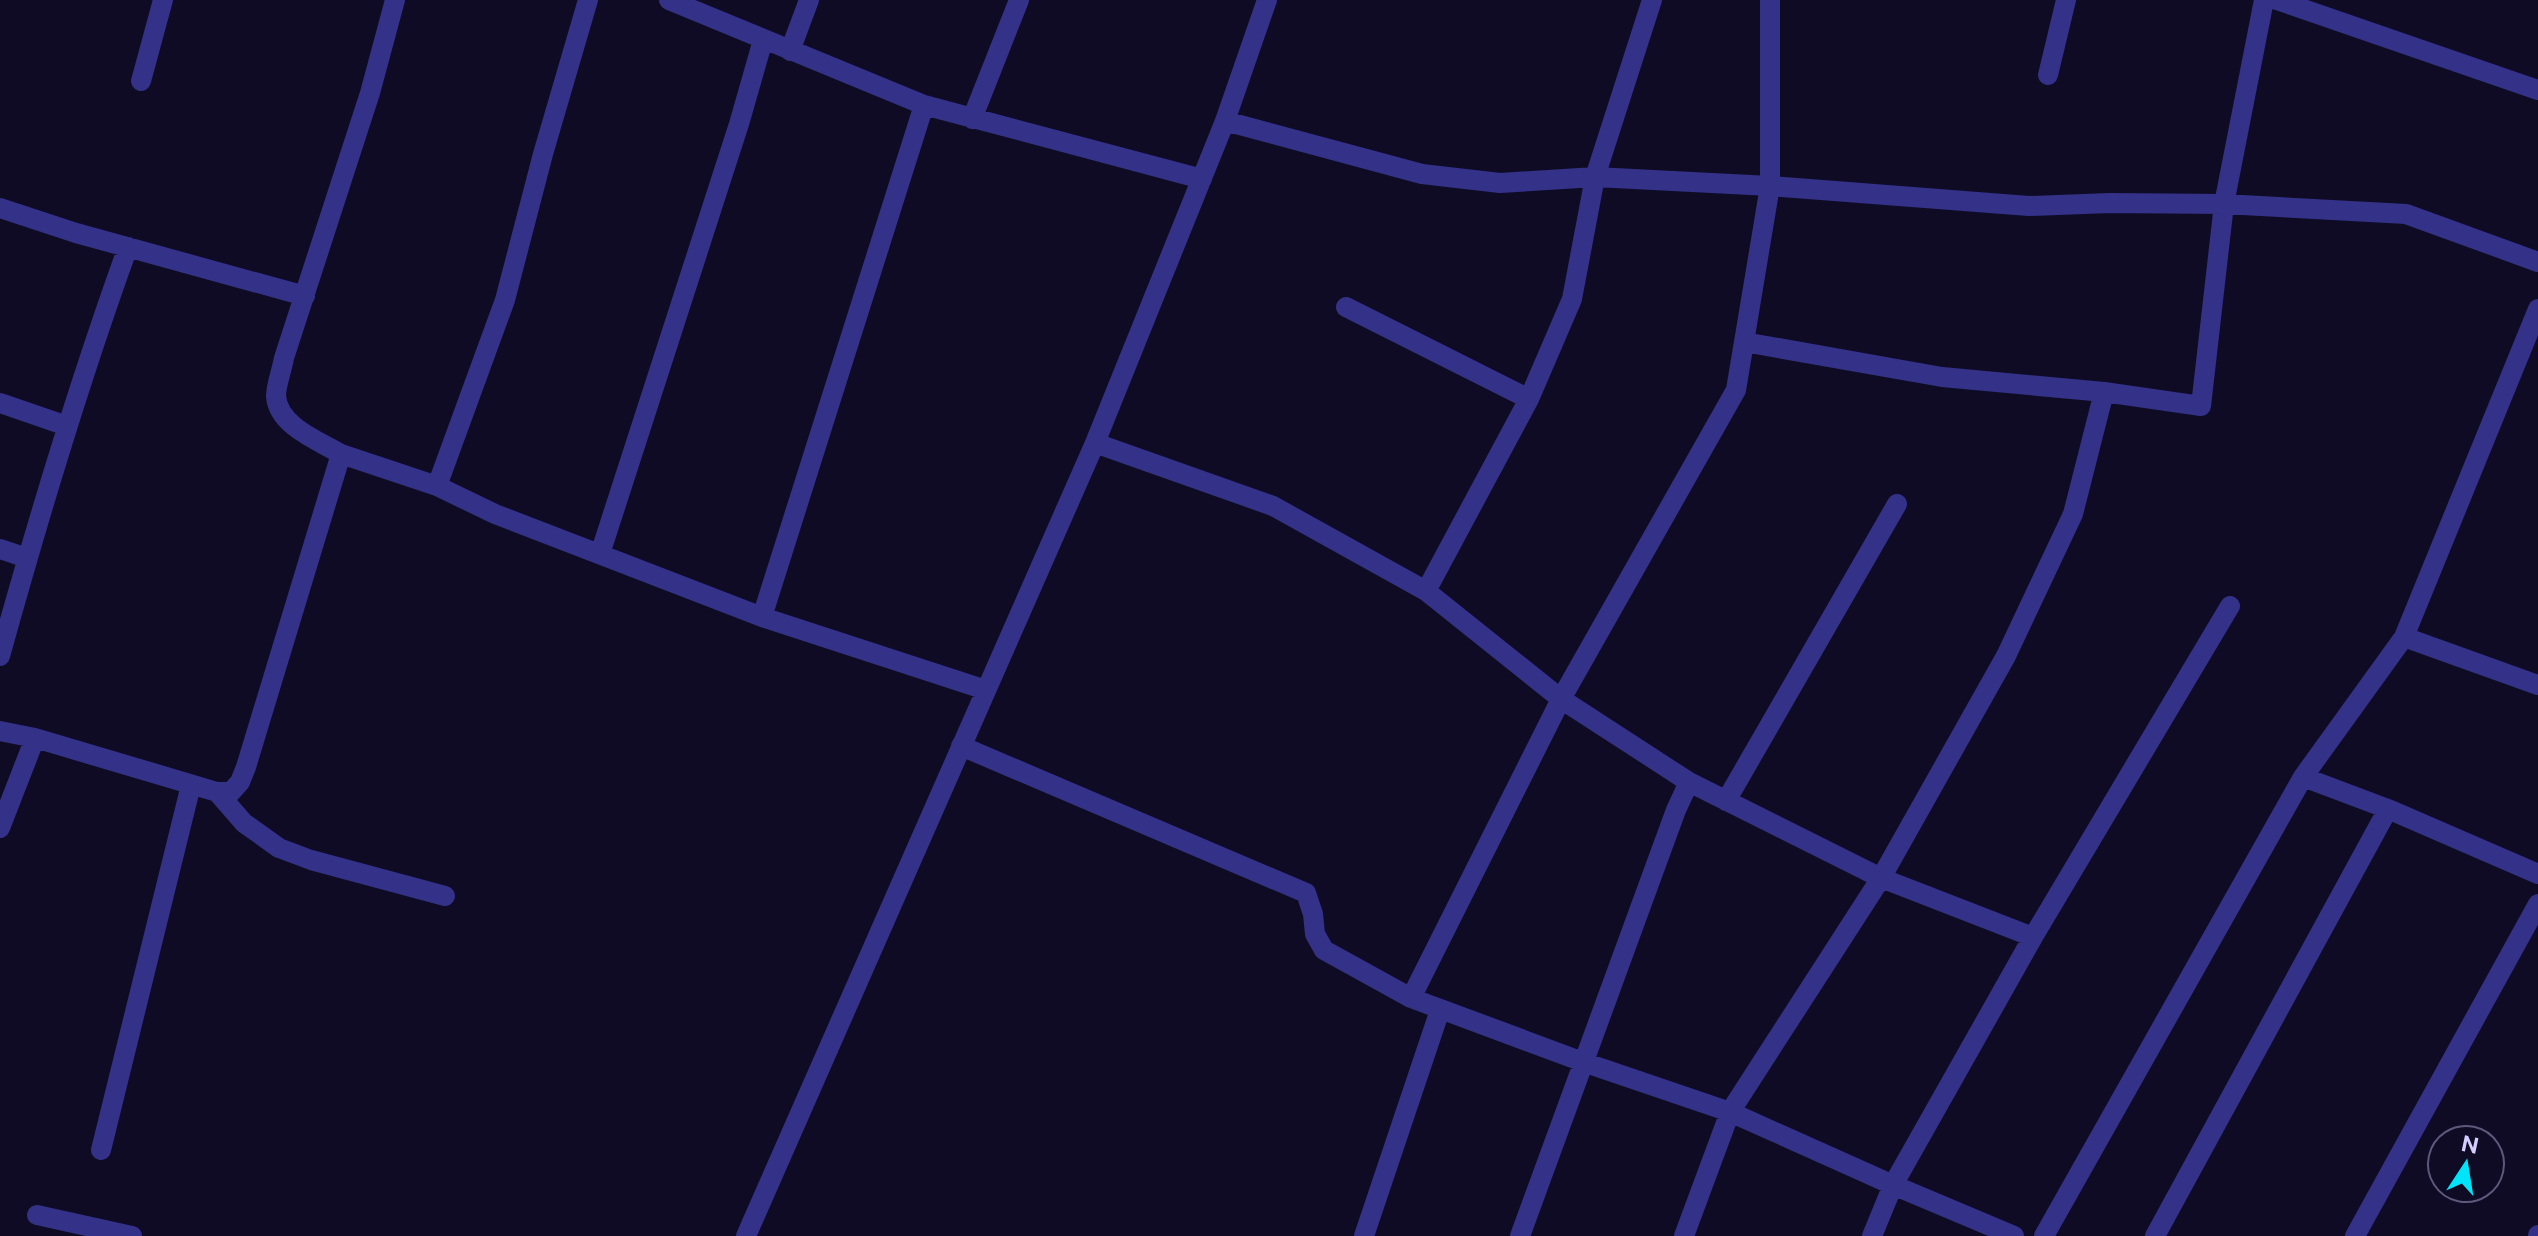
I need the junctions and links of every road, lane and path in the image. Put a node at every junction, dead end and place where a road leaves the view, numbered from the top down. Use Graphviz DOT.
graph roads {
  1 [pos="163,0"];
  2 [pos="395,0"];
  3 [pos="588,0"];
  4 [pos="669,0"];
  5 [pos="809,0"];
  6 [pos="1019,0"];
  7 [pos="1267,0"];
  8 [pos="1652,0"];
  9 [pos="1770,0"];
  10 [pos="2066,0"];
  11 [pos="2264,0"];
  12 [pos="2277,0"];
  13 [pos="763,40"];
  14 [pos="790,51"];
  15 [pos="2048,75"];
  16 [pos="141,81"];
  17 [pos="2538,90"];
  18 [pos="924,105"];
  19 [pos="972,119"];
  20 [pos="1225,121"];
  21 [pos="1595,177"];
  22 [pos="1202,179"];
  23 [pos="1770,186"];
  24 [pos="2224,204"];
  25 [pos="0,208"];
  26 [pos="128,247"];
  27 [pos="2538,262"];
  28 [pos="305,296"];
  29 [pos="1346,307"];
  30 [pos="2538,309"];
  31 [pos="1744,342"];
  32 [pos="2104,392"];
  33 [pos="1529,399"];
  34 [pos="0,403"];
  35 [pos="67,426"];
  36 [pos="1095,443"];
  37 [pos="341,454"];
  38 [pos="437,486"];
  39 [pos="1897,504"];
  40 [pos="0,549"];
  41 [pos="600,554"];
  42 [pos="27,558"];
  43 [pos="1426,591"];
  44 [pos="2230,606"];
  45 [pos="762,617"];
  46 [pos="2404,637"];
  47 [pos="0,656"];
  48 [pos="2538,685"];
  49 [pos="986,690"];
  50 [pos="1561,699"];
  51 [pos="0,731"];
  52 [pos="35,738"];
  53 [pos="961,746"];
  54 [pos="2303,777"];
  55 [pos="1689,782"];
  56 [pos="191,785"];
  57 [pos="217,792"];
  58 [pos="1726,801"];
  59 [pos="2388,809"];
  60 [pos="0,828"];
  61 [pos="2538,874"];
  62 [pos="1881,878"];
  63 [pos="445,896"];
  64 [pos="2538,904"];
  65 [pos="2033,937"];
  66 [pos="1411,998"];
  67 [pos="1440,1010"];
  68 [pos="1583,1062"];
  69 [pos="1730,1112"];
  70 [pos="101,1150"];
  71 [pos="1893,1185"];
  72 [pos="37,1215"];
  73 [pos="132,1236"];
  74 [pos="746,1236"];
  75 [pos="1364,1236"];
  76 [pos="1520,1236"];
  77 [pos="1684,1236"];
  78 [pos="1872,1236"];
  79 [pos="2014,1236"];
  80 [pos="2044,1236"];
  81 [pos="2155,1236"];
  82 [pos="2355,1236"];
  1 -- 16 [label="street"];
  2 -- 28 [label="street"];
  3 -- 38 [label="street"];
  4 -- 13 [label="street"];
  5 -- 14 [label="street"];
  6 -- 19 [label="street"];
  7 -- 20 [label="street"];
  8 -- 21 [label="street"];
  9 -- 23 [label="street"];
  10 -- 15 [label="street"];
  11 -- 24 [label="street"];
  12 -- 17 [label="street"];
  13 -- 14 [label="street"];
  13 -- 41 [label="street"];
  14 -- 18 [label="street"];
  18 -- 19 [label="street"];
  18 -- 45 [label="street"];
  19 -- 22 [label="street"];
  20 -- 21 [label="street"];
  20 -- 22 [label="street"];
  21 -- 23 [label="street"];
  21 -- 33 [label="street"];
  22 -- 36 [label="street"];
  23 -- 24 [label="street"];
  23 -- 31 [label="street"];
  24 -- 27 [label="street"];
  24 -- 32 [label="street"];
  25 -- 26 [label="street"];
  26 -- 28 [label="street"];
  26 -- 35 [label="street"];
  28 -- 37 [label="street"];
  29 -- 33 [label="street"];
  30 -- 46 [label="street"];
  31 -- 32 [label="street"];
  31 -- 50 [label="street"];
  32 -- 62 [label="street"];
  33 -- 43 [label="street"];
  34 -- 35 [label="street"];
  35 -- 42 [label="street"];
  36 -- 43 [label="street"];
  36 -- 49 [label="street"];
  37 -- 38 [label="street"];
  37 -- 57 [label="street"];
  38 -- 41 [label="street"];
  39 -- 58 [label="street"];
  40 -- 42 [label="street"];
  41 -- 45 [label="street"];
  42 -- 47 [label="street"];
  43 -- 50 [label="street"];
  44 -- 65 [label="street"];
  45 -- 49 [label="street"];
  46 -- 48 [label="street"];
  46 -- 54 [label="street"];
  49 -- 53 [label="street"];
  50 -- 55 [label="street"];
  50 -- 66 [label="street"];
  51 -- 52 [label="street"];
  52 -- 56 [label="street"];
  52 -- 60 [label="street"];
  53 -- 66 [label="street"];
  53 -- 74 [label="street"];
  54 -- 59 [label="street"];
  54 -- 80 [label="street"];
  55 -- 58 [label="street"];
  55 -- 68 [label="street"];
  56 -- 57 [label="street"];
  56 -- 70 [label="street"];
  57 -- 63 [label="street"];
  58 -- 62 [label="street"];
  59 -- 61 [label="street"];
  59 -- 81 [label="street"];
  62 -- 65 [label="street"];
  62 -- 69 [label="street"];
  64 -- 82 [label="street"];
  65 -- 71 [label="street"];
  66 -- 67 [label="street"];
  67 -- 68 [label="street"];
  67 -- 75 [label="street"];
  68 -- 69 [label="street"];
  68 -- 76 [label="street"];
  69 -- 71 [label="street"];
  69 -- 77 [label="street"];
  71 -- 78 [label="street"];
  71 -- 79 [label="street"];
  72 -- 73 [label="street"];
}
